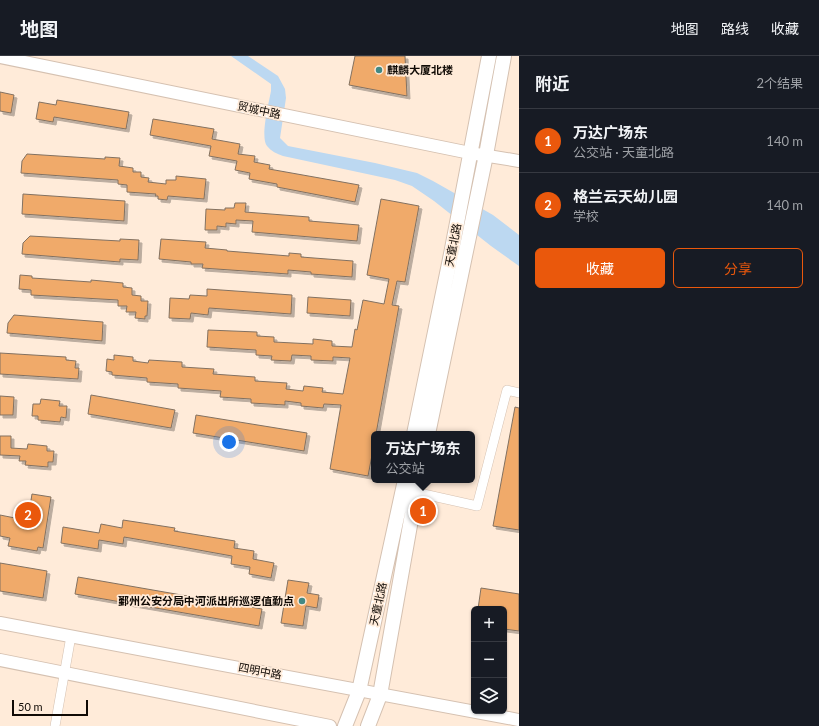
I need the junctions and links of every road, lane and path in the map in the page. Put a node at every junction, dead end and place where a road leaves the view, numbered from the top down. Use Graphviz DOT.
graph roads {
  1 [pos="489,56"];
  2 [pos="504,56"];
  3 [pos="0,57"];
  4 [pos="470,153"];
  5 [pos="486,155"];
  6 [pos="519,161"];
  7 [pos="519,393"];
  8 [pos="415,431"];
  9 [pos="429,431"];
  10 [pos="411,485"];
  11 [pos="0,623"];
  12 [pos="71,636"];
  13 [pos="0,660"];
  14 [pos="64,673"];
  15 [pos="359,691"];
  16 [pos="380,695"];
  17 [pos="519,720"];
  18 [pos="55,726"];
  19 [pos="330,726"];
  20 [pos="345,726"];
  21 [pos="368,726"];
  1 -- 4 [label="main road, 天童北路"];
  2 -- 5 [label="main road"];
  3 -- 4 [label="main road, 贸城中路"];
  4 -- 5 [label="main road, 贸城中路"];
  4 -- 8 [label="main road, 天童北路"];
  5 -- 6 [label="main road, 贸城中路"];
  5 -- 9 [label="main road"];
  7 -- 10 [label="street"];
  10 -- 15 [label="main road, 天童北路"];
  10 -- 16 [label="main road"];
  11 -- 12 [label="main road, 四明中路"];
  12 -- 14 [label="street"];
  12 -- 15 [label="main road, 四明中路"];
  13 -- 14 [label="main road"];
  14 -- 18 [label="street"];
  14 -- 19 [label="main road"];
  15 -- 16 [label="main road, 四明中路"];
  15 -- 20 [label="main road, 天童北路"];
  16 -- 17 [label="main road, 四明中路"];
  16 -- 21 [label="main road"];
}
